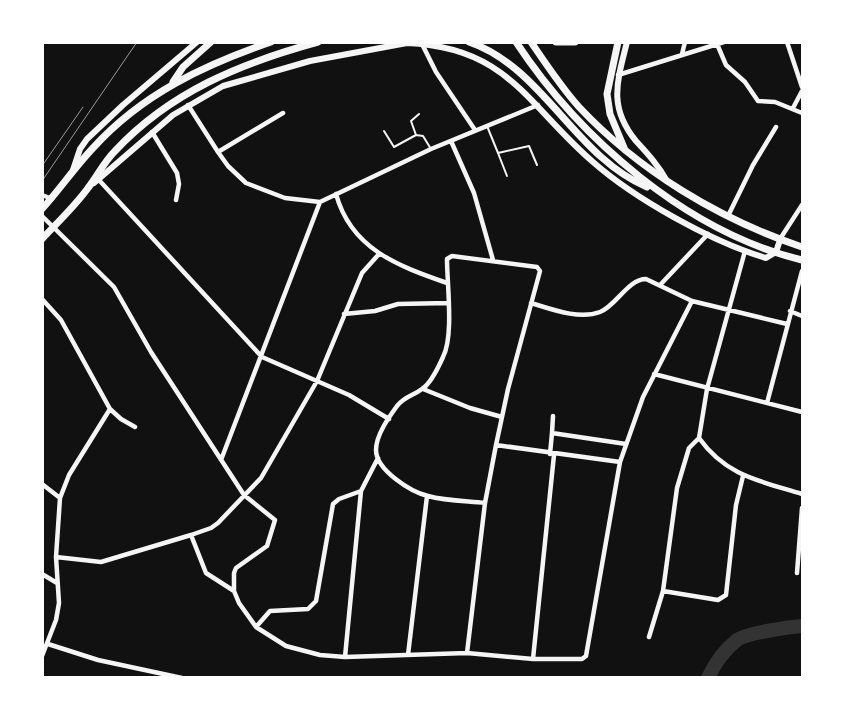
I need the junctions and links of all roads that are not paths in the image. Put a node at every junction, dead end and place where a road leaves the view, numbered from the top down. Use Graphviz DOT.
graph roads {
  1 [pos="198,42"];
  2 [pos="211,42"];
  3 [pos="271,42"];
  4 [pos="318,42"];
  5 [pos="469,42"];
  6 [pos="516,42"];
  7 [pos="531,42"];
  8 [pos="556,42"];
  9 [pos="575,42"];
  10 [pos="618,42"];
  11 [pos="627,42"];
  12 [pos="685,42"];
  13 [pos="724,42"];
  14 [pos="787,42"];
  15 [pos="422,43"];
  16 [pos="717,44"];
  17 [pos="308,53"];
  18 [pos="682,54"];
  19 [pos="310,61"];
  20 [pos="618,75"];
  21 [pos="171,85"];
  22 [pos="802,87"];
  23 [pos="802,91"];
  24 [pos="188,105"];
  25 [pos="538,105"];
  26 [pos="793,108"];
  27 [pos="283,113"];
  28 [pos="802,113"];
  29 [pos="419,114"];
  30 [pos="486,126"];
  31 [pos="776,128"];
  32 [pos="475,130"];
  33 [pos="384,131"];
  34 [pos="152,132"];
  35 [pos="416,135"];
  36 [pos="451,141"];
  37 [pos="431,149"];
  38 [pos="625,150"];
  39 [pos="218,152"];
  40 [pos="498,153"];
  41 [pos="537,165"];
  42 [pos="71,174"];
  43 [pos="508,176"];
  44 [pos="98,178"];
  45 [pos="667,182"];
  46 [pos="89,187"];
  47 [pos="653,190"];
  48 [pos="336,194"];
  49 [pos="42,195"];
  50 [pos="52,199"];
  51 [pos="176,200"];
  52 [pos="320,202"];
  53 [pos="802,205"];
  54 [pos="42,209"];
  55 [pos="42,216"];
  56 [pos="728,216"];
  57 [pos="53,228"];
  58 [pos="708,234"];
  59 [pos="42,239"];
  60 [pos="780,240"];
  61 [pos="802,247"];
  62 [pos="745,251"];
  63 [pos="776,252"];
  64 [pos="379,254"];
  65 [pos="493,260"];
  66 [pos="802,260"];
  67 [pos="802,270"];
  68 [pos="447,283"];
  69 [pos="661,284"];
  70 [pos="42,300"];
  71 [pos="692,301"];
  72 [pos="531,303"];
  73 [pos="448,304"];
  74 [pos="729,310"];
  75 [pos="790,311"];
  76 [pos="344,314"];
  77 [pos="802,316"];
  78 [pos="787,324"];
  79 [pos="262,357"];
  80 [pos="654,374"];
  81 [pos="317,381"];
  82 [pos="423,389"];
  83 [pos="707,390"];
  84 [pos="767,403"];
  85 [pos="110,409"];
  86 [pos="802,412"];
  87 [pos="553,416"];
  88 [pos="502,417"];
  89 [pos="389,419"];
  90 [pos="135,427"];
  91 [pos="552,433"];
  92 [pos="699,438"];
  93 [pos="626,444"];
  94 [pos="496,446"];
  95 [pos="552,454"];
  96 [pos="378,458"];
  97 [pos="221,460"];
  98 [pos="620,462"];
  99 [pos="743,476"];
  100 [pos="42,484"];
  101 [pos="361,491"];
  102 [pos="802,494"];
  103 [pos="244,495"];
  104 [pos="427,496"];
  105 [pos="60,498"];
  106 [pos="485,503"];
  107 [pos="802,508"];
  108 [pos="190,535"];
  109 [pos="56,557"];
  110 [pos="797,573"];
  111 [pos="42,574"];
  112 [pos="57,583"];
  113 [pos="234,591"];
  114 [pos="663,591"];
  115 [pos="256,627"];
  116 [pos="649,637"];
  117 [pos="48,644"];
  118 [pos="467,653"];
  119 [pos="408,655"];
  120 [pos="42,656"];
  121 [pos="345,658"];
  122 [pos="533,659"];
  123 [pos="182,678"];
  1 -- 42 [label="main road"];
  2 -- 21 [label="main road"];
  3 -- 21 [label="main road"];
  4 -- 46 [label="main road"];
  5 -- 47 [label="main road"];
  6 -- 47 [label="main road"];
  7 -- 38 [label="main road"];
  8 -- 9 [label="main road"];
  10 -- 38 [label="main road"];
  11 -- 20 [label="main road"];
  12 -- 18 [label="street"];
  13 -- 16 [label="street"];
  14 -- 22 [label="street"];
  15 -- 19 [label="main road"];
  15 -- 25 [label="main road"];
  15 -- 32 [label="street"];
  16 -- 18 [label="street"];
  16 -- 26 [label="street"];
  17 -- 19 [label="main road"];
  18 -- 20 [label="street"];
  19 -- 24 [label="main road"];
  20 -- 45 [label="main road"];
  21 -- 42 [label="main road"];
  23 -- 26 [label="street"];
  24 -- 34 [label="main road"];
  24 -- 39 [label="street"];
  25 -- 30 [label="street"];
  25 -- 58 [label="main road"];
  26 -- 28 [label="street"];
  27 -- 39 [label="street"];
  29 -- 35 [label="lane"];
  30 -- 32 [label="street"];
  30 -- 40 [label="lane"];
  31 -- 56 [label="street"];
  32 -- 36 [label="street"];
  33 -- 35 [label="lane"];
  34 -- 44 [label="main road"];
  34 -- 51 [label="street"];
  35 -- 37 [label="lane"];
  36 -- 37 [label="street"];
  36 -- 65 [label="street"];
  37 -- 48 [label="street"];
  38 -- 45 [label="main road"];
  39 -- 52 [label="street"];
  40 -- 41 [label="lane"];
  40 -- 43 [label="lane"];
  42 -- 50 [label="main road"];
  44 -- 46 [label="main road"];
  44 -- 79 [label="street"];
  45 -- 56 [label="main road"];
  46 -- 57 [label="main road"];
  47 -- 63 [label="main road"];
  48 -- 52 [label="street"];
  48 -- 64 [label="street"];
  49 -- 50 [label="street"];
  50 -- 54 [label="main road"];
  52 -- 79 [label="street"];
  53 -- 60 [label="street"];
  55 -- 57 [label="street"];
  56 -- 60 [label="main road"];
  57 -- 59 [label="main road"];
  57 -- 97 [label="street"];
  58 -- 62 [label="main road"];
  58 -- 69 [label="street"];
  60 -- 61 [label="main road"];
  60 -- 63 [label="main road"];
  62 -- 63 [label="main road"];
  62 -- 74 [label="street"];
  63 -- 66 [label="main road"];
  64 -- 68 [label="street"];
  64 -- 76 [label="street"];
  65 -- 68 [label="street"];
  65 -- 72 [label="street"];
  67 -- 75 [label="street"];
  68 -- 73 [label="street"];
  69 -- 71 [label="street"];
  69 -- 72 [label="street"];
  70 -- 85 [label="street"];
  71 -- 74 [label="street"];
  71 -- 80 [label="street"];
  72 -- 88 [label="street"];
  73 -- 76 [label="street"];
  73 -- 82 [label="street"];
  74 -- 78 [label="street"];
  74 -- 83 [label="street"];
  75 -- 77 [label="street"];
  75 -- 78 [label="street"];
  76 -- 81 [label="street"];
  78 -- 84 [label="street"];
  79 -- 81 [label="street"];
  79 -- 97 [label="street"];
  80 -- 83 [label="street"];
  80 -- 93 [label="street"];
  81 -- 89 [label="street"];
  81 -- 103 [label="street"];
  82 -- 88 [label="street"];
  82 -- 89 [label="street"];
  83 -- 84 [label="street"];
  83 -- 92 [label="street"];
  84 -- 86 [label="street"];
  85 -- 90 [label="street"];
  85 -- 105 [label="street"];
  87 -- 91 [label="street"];
  88 -- 94 [label="street"];
  89 -- 96 [label="street"];
  91 -- 93 [label="street"];
  91 -- 95 [label="street"];
  92 -- 99 [label="street"];
  92 -- 114 [label="street"];
  93 -- 98 [label="street"];
  94 -- 95 [label="street"];
  94 -- 106 [label="street"];
  95 -- 98 [label="street"];
  95 -- 122 [label="street"];
  96 -- 101 [label="street"];
  96 -- 104 [label="street"];
  97 -- 103 [label="street"];
  98 -- 122 [label="street"];
  99 -- 102 [label="street"];
  99 -- 114 [label="street"];
  100 -- 105 [label="street"];
  101 -- 115 [label="street"];
  101 -- 121 [label="street"];
  103 -- 108 [label="street"];
  103 -- 113 [label="street"];
  104 -- 106 [label="street"];
  104 -- 119 [label="street"];
  105 -- 109 [label="street"];
  106 -- 118 [label="street"];
  107 -- 110 [label="street"];
  108 -- 109 [label="street"];
  108 -- 113 [label="street"];
  109 -- 112 [label="street"];
  111 -- 112 [label="street"];
  112 -- 117 [label="street"];
  113 -- 115 [label="street"];
  114 -- 116 [label="street"];
  115 -- 121 [label="street"];
  117 -- 120 [label="street"];
  117 -- 123 [label="street"];
  118 -- 119 [label="street"];
  118 -- 122 [label="street"];
  119 -- 121 [label="street"];
}
